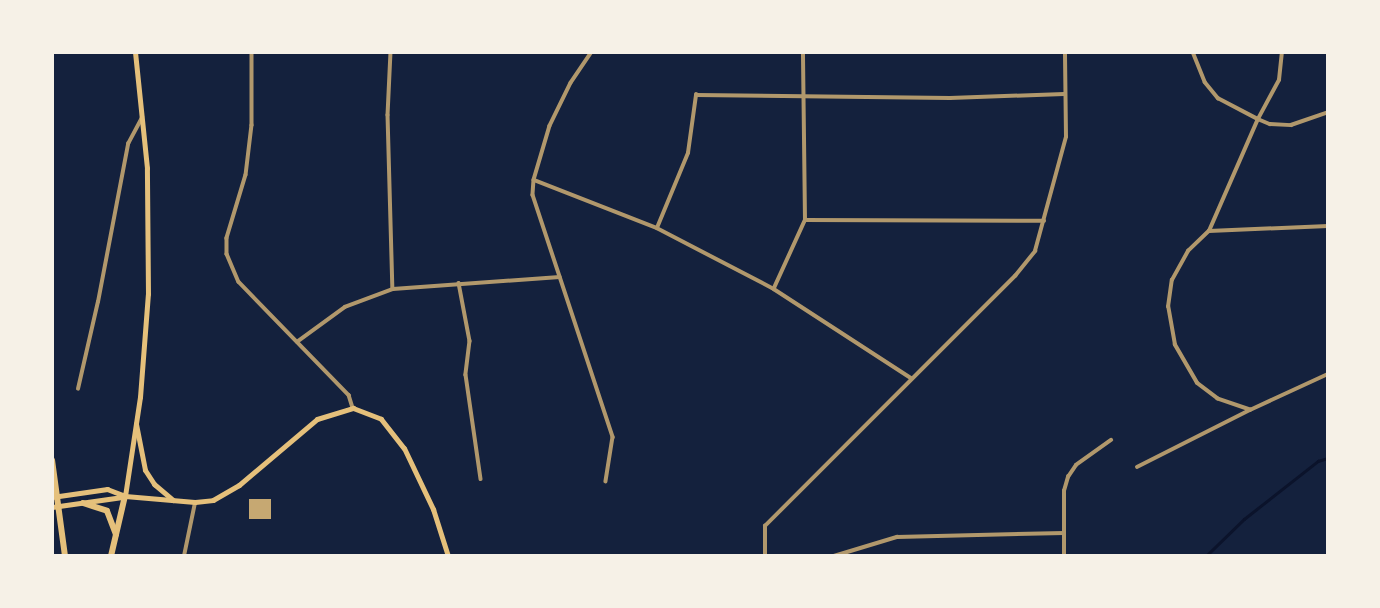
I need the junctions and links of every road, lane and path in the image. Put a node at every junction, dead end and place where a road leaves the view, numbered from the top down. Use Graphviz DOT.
graph roads {
  1 [pos="135,52"];
  2 [pos="252,52"];
  3 [pos="391,52"];
  4 [pos="592,52"];
  5 [pos="803,52"];
  6 [pos="1065,52"];
  7 [pos="1193,52"];
  8 [pos="1282,52"];
  9 [pos="1064,94"];
  10 [pos="803,95"];
  11 [pos="1328,112"];
  12 [pos="143,117"];
  13 [pos="1258,119"];
  14 [pos="534,180"];
  15 [pos="805,220"];
  16 [pos="1044,221"];
  17 [pos="1328,226"];
  18 [pos="657,228"];
  19 [pos="1209,231"];
  20 [pos="560,277"];
  21 [pos="458,283"];
  22 [pos="393,289"];
  23 [pos="774,289"];
  24 [pos="297,342"];
  25 [pos="1328,374"];
  26 [pos="911,378"];
  27 [pos="78,389"];
  28 [pos="353,408"];
  29 [pos="1250,410"];
  30 [pos="136,424"];
  31 [pos="1111,440"];
  32 [pos="52,460"];
  33 [pos="1137,467"];
  34 [pos="54,471"];
  35 [pos="481,479"];
  36 [pos="606,481"];
  37 [pos="125,496"];
  38 [pos="52,497"];
  39 [pos="173,500"];
  40 [pos="195,502"];
  41 [pos="83,503"];
  42 [pos="52,507"];
  43 [pos="1064,533"];
  44 [pos="116,536"];
  45 [pos="65,555"];
  46 [pos="111,555"];
  47 [pos="184,555"];
  48 [pos="448,555"];
  49 [pos="765,555"];
  50 [pos="834,555"];
  51 [pos="1064,555"];
  1 -- 12 [label="main road"];
  2 -- 24 [label="street"];
  3 -- 22 [label="street"];
  4 -- 14 [label="street"];
  5 -- 10 [label="street"];
  6 -- 9 [label="street"];
  7 -- 13 [label="street"];
  8 -- 13 [label="street"];
  9 -- 10 [label="street"];
  9 -- 16 [label="street"];
  10 -- 15 [label="street"];
  10 -- 18 [label="street"];
  11 -- 13 [label="street"];
  12 -- 27 [label="street"];
  12 -- 30 [label="main road"];
  13 -- 19 [label="street"];
  14 -- 18 [label="street"];
  14 -- 20 [label="street"];
  15 -- 16 [label="street"];
  15 -- 23 [label="street"];
  16 -- 26 [label="street"];
  17 -- 19 [label="street"];
  18 -- 23 [label="street"];
  19 -- 29 [label="street"];
  20 -- 21 [label="street"];
  20 -- 36 [label="street"];
  21 -- 22 [label="street"];
  21 -- 35 [label="street"];
  22 -- 24 [label="street"];
  23 -- 26 [label="street"];
  24 -- 28 [label="street"];
  25 -- 29 [label="street"];
  26 -- 49 [label="street"];
  28 -- 40 [label="main road"];
  28 -- 48 [label="main road"];
  29 -- 33 [label="street"];
  30 -- 37 [label="main road"];
  30 -- 39 [label="main road"];
  31 -- 43 [label="street"];
  32 -- 34 [label="highway"];
  34 -- 45 [label="highway"];
  37 -- 38 [label="main road"];
  37 -- 39 [label="main road"];
  37 -- 41 [label="main road"];
  37 -- 44 [label="highway"];
  39 -- 40 [label="main road"];
  40 -- 47 [label="street"];
  41 -- 42 [label="main road"];
  41 -- 44 [label="highway"];
  43 -- 50 [label="street"];
  43 -- 51 [label="street"];
  44 -- 46 [label="highway"];
}
